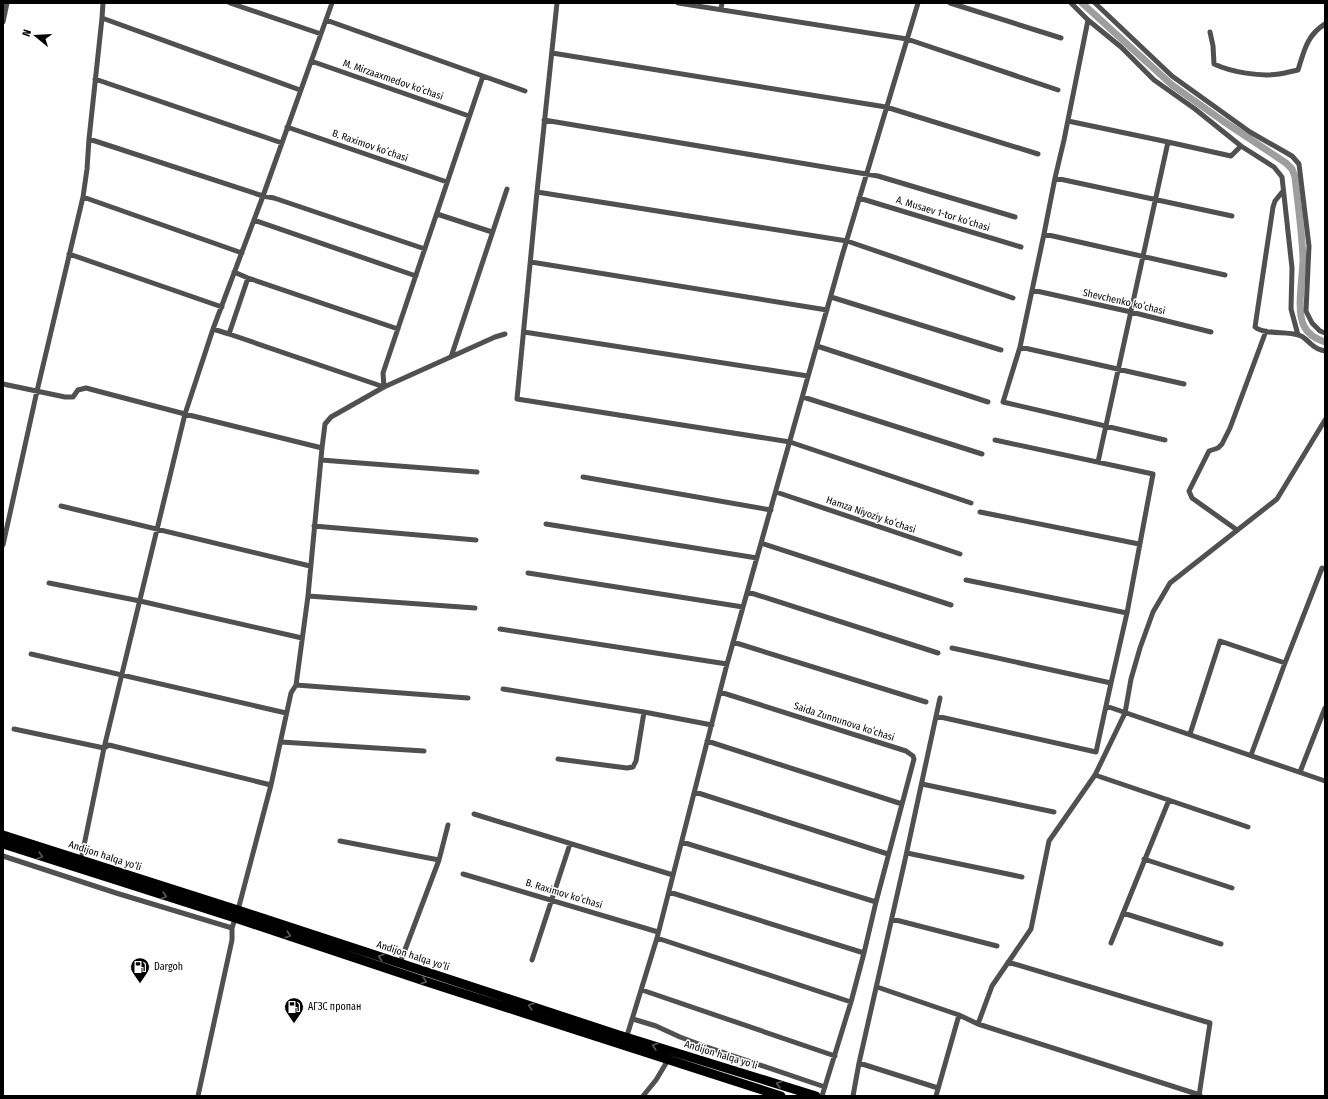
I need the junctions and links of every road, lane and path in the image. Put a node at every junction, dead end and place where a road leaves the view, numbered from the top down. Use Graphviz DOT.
graph roads {
  1 [pos="7,3"];
  2 [pos="103,3"];
  3 [pos="230,3"];
  4 [pos="332,3"];
  5 [pos="557,3"];
  6 [pos="678,3"];
  7 [pos="722,3"];
  8 [pos="918,3"];
  9 [pos="950,3"];
  10 [pos="1071,3"];
  11 [pos="1095,3"];
  12 [pos="721,10"];
  13 [pos="102,18"];
  14 [pos="326,20"];
  15 [pos="1088,20"];
  16 [pos="3,22"];
  17 [pos="1325,24"];
  18 [pos="1210,32"];
  19 [pos="321,34"];
  20 [pos="1061,38"];
  21 [pos="907,39"];
  22 [pos="552,53"];
  23 [pos="311,61"];
  24 [pos="483,76"];
  25 [pos="95,79"];
  26 [pos="300,90"];
  27 [pos="1058,90"];
  28 [pos="525,91"];
  29 [pos="886,107"];
  30 [pos="469,116"];
  31 [pos="544,120"];
  32 [pos="1068,121"];
  33 [pos="288,127"];
  34 [pos="89,139"];
  35 [pos="1168,142"];
  36 [pos="282,143"];
  37 [pos="1241,146"];
  38 [pos="1038,154"];
  39 [pos="866,174"];
  40 [pos="1055,178"];
  41 [pos="447,182"];
  42 [pos="506,189"];
  43 [pos="1283,191"];
  44 [pos="537,192"];
  45 [pos="263,196"];
  46 [pos="83,197"];
  47 [pos="859,198"];
  48 [pos="1157,200"];
  49 [pos="437,214"];
  50 [pos="1232,216"];
  51 [pos="1015,217"];
  52 [pos="254,220"];
  53 [pos="492,232"];
  54 [pos="1044,234"];
  55 [pos="847,241"];
  56 [pos="1021,247"];
  57 [pos="425,249"];
  58 [pos="242,253"];
  59 [pos="69,254"];
  60 [pos="1144,257"];
  61 [pos="531,262"];
  62 [pos="234,272"];
  63 [pos="1225,275"];
  64 [pos="416,276"];
  65 [pos="248,278"];
  66 [pos="1032,290"];
  67 [pos="831,297"];
  68 [pos="1013,298"];
  69 [pos="222,307"];
  70 [pos="827,310"];
  71 [pos="1131,312"];
  72 [pos="213,329"];
  73 [pos="398,329"];
  74 [pos="1266,331"];
  75 [pos="524,332"];
  76 [pos="1211,332"];
  77 [pos="1325,333"];
  78 [pos="229,334"];
  79 [pos="504,334"];
  80 [pos="1298,334"];
  81 [pos="817,346"];
  82 [pos="1020,348"];
  83 [pos="1001,350"];
  84 [pos="1325,351"];
  85 [pos="451,357"];
  86 [pos="1118,370"];
  87 [pos="808,376"];
  88 [pos="3,384"];
  89 [pos="1184,384"];
  90 [pos="384,388"];
  91 [pos="37,391"];
  92 [pos="803,397"];
  93 [pos="988,402"];
  94 [pos="185,414"];
  95 [pos="1325,420"];
  96 [pos="1106,426"];
  97 [pos="995,440"];
  98 [pos="1165,440"];
  99 [pos="790,442"];
  100 [pos="322,448"];
  101 [pos="982,454"];
  102 [pos="321,460"];
  103 [pos="1098,462"];
  104 [pos="477,472"];
  105 [pos="583,477"];
  106 [pos="776,492"];
  107 [pos="971,503"];
  108 [pos="61,506"];
  109 [pos="771,510"];
  110 [pos="980,512"];
  111 [pos="546,524"];
  112 [pos="314,526"];
  113 [pos="157,528"];
  114 [pos="1237,530"];
  115 [pos="476,540"];
  116 [pos="761,543"];
  117 [pos="1139,544"];
  118 [pos="3,545"];
  119 [pos="960,554"];
  120 [pos="757,558"];
  121 [pos="310,566"];
  122 [pos="1325,569"];
  123 [pos="528,573"];
  124 [pos="966,580"];
  125 [pos="49,583"];
  126 [pos="748,592"];
  127 [pos="308,596"];
  128 [pos="140,601"];
  129 [pos="951,605"];
  130 [pos="475,608"];
  131 [pos="743,608"];
  132 [pos="1127,613"];
  133 [pos="500,629"];
  134 [pos="302,638"];
  135 [pos="734,642"];
  136 [pos="952,648"];
  137 [pos="938,653"];
  138 [pos="32,654"];
  139 [pos="1285,663"];
  140 [pos="727,664"];
  141 [pos="122,675"];
  142 [pos="1111,683"];
  143 [pos="296,685"];
  144 [pos="503,689"];
  145 [pos="720,692"];
  146 [pos="468,698"];
  147 [pos="940,698"];
  148 [pos="926,702"];
  149 [pos="1106,706"];
  150 [pos="1325,708"];
  151 [pos="644,712"];
  152 [pos="1125,712"];
  153 [pos="286,713"];
  154 [pos="936,716"];
  155 [pos="712,725"];
  156 [pos="14,729"];
  157 [pos="1190,734"];
  158 [pos="708,741"];
  159 [pos="281,742"];
  160 [pos="104,748"];
  161 [pos="424,751"];
  162 [pos="1251,755"];
  163 [pos="558,759"];
  164 [pos="1300,772"];
  165 [pos="1095,775"];
  166 [pos="1325,781"];
  167 [pos="922,784"];
  168 [pos="271,785"];
  169 [pos="695,792"];
  170 [pos="1169,800"];
  171 [pos="902,804"];
  172 [pos="1054,812"];
  173 [pos="474,814"];
  174 [pos="448,825"];
  175 [pos="1248,827"];
  176 [pos="3,835"];
  177 [pos="340,841"];
  178 [pos="682,842"];
  179 [pos="3,844"];
  180 [pos="570,844"];
  181 [pos="906,853"];
  182 [pos="888,854"];
  183 [pos="3,856"];
  184 [pos="81,860"];
  185 [pos="439,860"];
  186 [pos="1144,860"];
  187 [pos="463,874"];
  188 [pos="674,875"];
  189 [pos="1022,877"];
  190 [pos="1232,888"];
  191 [pos="669,892"];
  192 [pos="552,900"];
  193 [pos="876,902"];
  194 [pos="237,914"];
  195 [pos="1123,914"];
  196 [pos="892,919"];
  197 [pos="232,928"];
  198 [pos="658,935"];
  199 [pos="1111,943"];
  200 [pos="1221,944"];
  201 [pos="997,946"];
  202 [pos="864,953"];
  203 [pos="532,960"];
  204 [pos="1008,962"];
  205 [pos="400,963"];
  206 [pos="876,987"];
  207 [pos="642,990"];
  208 [pos="851,1002"];
  209 [pos="959,1015"];
  210 [pos="633,1019"];
  211 [pos="978,1024"];
  212 [pos="626,1041"];
  213 [pos="835,1056"];
  214 [pos="668,1060"];
  215 [pos="859,1063"];
  216 [pos="825,1087"];
  217 [pos="938,1088"];
  218 [pos="1200,1095"];
  219 [pos="198,1096"];
  220 [pos="643,1096"];
  221 [pos="781,1096"];
  222 [pos="816,1096"];
  223 [pos="822,1096"];
  224 [pos="853,1096"];
  225 [pos="936,1096"];
  1 -- 16 [label="street"];
  2 -- 13 [label="street"];
  3 -- 19 [label="street"];
  4 -- 14 [label="street"];
  5 -- 22 [label="street"];
  6 -- 12 [label="street"];
  7 -- 12 [label="street"];
  8 -- 21 [label="street"];
  9 -- 20 [label="street"];
  10 -- 15 [label="street"];
  11 -- 77 [label="street"];
  12 -- 21 [label="street"];
  13 -- 25 [label="street"];
  13 -- 26 [label="street"];
  14 -- 19 [label="street"];
  14 -- 24 [label="street"];
  15 -- 32 [label="street"];
  15 -- 37 [label="street"];
  17 -- 18 [label="street"];
  19 -- 23 [label="street"];
  21 -- 27 [label="street"];
  21 -- 29 [label="street"];
  22 -- 29 [label="street"];
  22 -- 31 [label="street"];
  23 -- 26 [label="street"];
  23 -- 30 [label="street, M. Mirzaaxmedov koʻchasi"];
  24 -- 28 [label="street"];
  24 -- 30 [label="street"];
  25 -- 34 [label="street"];
  25 -- 36 [label="street"];
  26 -- 33 [label="street"];
  29 -- 38 [label="street"];
  29 -- 39 [label="street"];
  30 -- 41 [label="street"];
  31 -- 39 [label="street"];
  31 -- 44 [label="street"];
  32 -- 35 [label="street"];
  32 -- 40 [label="street"];
  33 -- 36 [label="street"];
  33 -- 41 [label="street, B. Raximov koʻchasi"];
  34 -- 45 [label="street"];
  34 -- 46 [label="street"];
  35 -- 37 [label="street"];
  35 -- 48 [label="street"];
  36 -- 45 [label="street"];
  37 -- 43 [label="street"];
  39 -- 47 [label="street"];
  39 -- 51 [label="street"];
  40 -- 48 [label="street"];
  40 -- 54 [label="street"];
  41 -- 49 [label="street"];
  42 -- 53 [label="street"];
  43 -- 74 [label="street"];
  43 -- 80 [label="street"];
  44 -- 55 [label="street"];
  44 -- 61 [label="street"];
  45 -- 52 [label="street"];
  45 -- 57 [label="street"];
  46 -- 58 [label="street"];
  46 -- 59 [label="street"];
  47 -- 55 [label="street"];
  47 -- 56 [label="street, A. Musaev 1-tor koʻchasi"];
  48 -- 50 [label="street"];
  48 -- 60 [label="street"];
  49 -- 53 [label="street"];
  49 -- 57 [label="street"];
  52 -- 58 [label="street"];
  52 -- 64 [label="street"];
  53 -- 85 [label="street"];
  54 -- 60 [label="street"];
  54 -- 66 [label="street"];
  55 -- 67 [label="street"];
  55 -- 68 [label="street"];
  57 -- 64 [label="street"];
  58 -- 62 [label="street"];
  59 -- 69 [label="street"];
  59 -- 91 [label="street"];
  60 -- 63 [label="street"];
  60 -- 71 [label="street"];
  61 -- 70 [label="street"];
  61 -- 75 [label="street"];
  62 -- 65 [label="street"];
  62 -- 69 [label="street"];
  64 -- 73 [label="street"];
  65 -- 73 [label="street"];
  65 -- 78 [label="street"];
  66 -- 71 [label="street, Shevchenko koʻchasi"];
  66 -- 82 [label="street"];
  67 -- 70 [label="street"];
  67 -- 83 [label="street"];
  69 -- 72 [label="street"];
  70 -- 81 [label="street"];
  71 -- 76 [label="street, Shevchenko koʻchasi"];
  71 -- 86 [label="street"];
  72 -- 78 [label="street"];
  72 -- 94 [label="street"];
  73 -- 90 [label="street"];
  74 -- 80 [label="street"];
  74 -- 114 [label="street"];
  75 -- 87 [label="street"];
  75 -- 99 [label="street"];
  78 -- 90 [label="street"];
  79 -- 85 [label="street"];
  80 -- 84 [label="street"];
  81 -- 87 [label="street"];
  81 -- 93 [label="street"];
  82 -- 86 [label="street"];
  82 -- 96 [label="street"];
  85 -- 90 [label="street"];
  86 -- 89 [label="street"];
  86 -- 96 [label="street"];
  87 -- 92 [label="street"];
  88 -- 91 [label="street"];
  90 -- 100 [label="street"];
  91 -- 94 [label="street"];
  91 -- 118 [label="street"];
  92 -- 99 [label="street"];
  92 -- 101 [label="street"];
  94 -- 100 [label="street"];
  94 -- 113 [label="street"];
  95 -- 114 [label="street"];
  96 -- 98 [label="street"];
  96 -- 103 [label="street"];
  97 -- 103 [label="street"];
  99 -- 106 [label="street"];
  99 -- 107 [label="street"];
  100 -- 102 [label="street"];
  102 -- 104 [label="street"];
  102 -- 112 [label="street"];
  103 -- 117 [label="street"];
  105 -- 109 [label="street"];
  106 -- 109 [label="street"];
  106 -- 119 [label="street, Hamza Niyoziy koʻchasi"];
  108 -- 113 [label="street"];
  109 -- 116 [label="street"];
  110 -- 117 [label="street"];
  111 -- 120 [label="street"];
  112 -- 115 [label="street"];
  112 -- 121 [label="street"];
  113 -- 121 [label="street"];
  113 -- 128 [label="street"];
  114 -- 152 [label="street"];
  116 -- 120 [label="street"];
  116 -- 129 [label="street"];
  117 -- 132 [label="street"];
  120 -- 126 [label="street"];
  121 -- 127 [label="street"];
  122 -- 139 [label="street"];
  123 -- 131 [label="street"];
  124 -- 132 [label="street"];
  125 -- 128 [label="street"];
  126 -- 131 [label="street"];
  126 -- 137 [label="street"];
  127 -- 130 [label="street"];
  127 -- 134 [label="street"];
  128 -- 134 [label="street"];
  128 -- 141 [label="street"];
  131 -- 135 [label="street"];
  132 -- 142 [label="street"];
  133 -- 140 [label="street"];
  134 -- 143 [label="street"];
  135 -- 140 [label="street"];
  135 -- 148 [label="street"];
  136 -- 142 [label="street"];
  138 -- 141 [label="street"];
  139 -- 157 [label="street"];
  139 -- 162 [label="street"];
  140 -- 145 [label="street"];
  141 -- 153 [label="street"];
  141 -- 160 [label="street"];
  142 -- 149 [label="street"];
  143 -- 146 [label="street"];
  143 -- 153 [label="street"];
  144 -- 151 [label="street"];
  145 -- 155 [label="street"];
  145 -- 171 [label="street, Saida Zunnunova koʻchasi"];
  147 -- 154 [label="street"];
  149 -- 152 [label="street"];
  149 -- 154 [label="street"];
  150 -- 164 [label="street"];
  151 -- 155 [label="street"];
  151 -- 163 [label="street"];
  152 -- 157 [label="street"];
  152 -- 165 [label="street"];
  153 -- 159 [label="street"];
  154 -- 167 [label="street"];
  155 -- 158 [label="street"];
  156 -- 160 [label="street"];
  157 -- 162 [label="street"];
  158 -- 169 [label="street"];
  158 -- 171 [label="street"];
  159 -- 161 [label="street"];
  159 -- 168 [label="street"];
  160 -- 168 [label="street"];
  160 -- 184 [label="street"];
  162 -- 164 [label="street"];
  164 -- 166 [label="street"];
  165 -- 170 [label="street"];
  165 -- 204 [label="street"];
  167 -- 172 [label="street"];
  167 -- 181 [label="street"];
  168 -- 194 [label="street"];
  169 -- 178 [label="street"];
  169 -- 182 [label="street"];
  170 -- 175 [label="street"];
  170 -- 186 [label="street"];
  171 -- 182 [label="street"];
  173 -- 180 [label="street"];
  174 -- 185 [label="street"];
  176 -- 184 [label="highway, Andijon halqa yo‘li"];
  177 -- 185 [label="street"];
  178 -- 188 [label="street"];
  178 -- 193 [label="street"];
  179 -- 194 [label="highway, Andijon halqa yo‘li, one-way"];
  180 -- 188 [label="street"];
  180 -- 192 [label="street"];
  181 -- 189 [label="street"];
  181 -- 196 [label="street"];
  182 -- 193 [label="street"];
  183 -- 197 [label="street"];
  184 -- 194 [label="highway, Andijon halqa yo‘li"];
  185 -- 205 [label="street"];
  186 -- 190 [label="street"];
  186 -- 195 [label="street"];
  187 -- 192 [label="street, B. Raximov koʻchasi"];
  188 -- 191 [label="street"];
  191 -- 198 [label="street"];
  191 -- 202 [label="street"];
  192 -- 198 [label="street, B. Raximov koʻchasi"];
  192 -- 203 [label="street"];
  193 -- 202 [label="street"];
  194 -- 197 [label="street"];
  205 -- 194 [label="highway, Andijon halqa yo‘li, one-way"];
  194 -- 212 [label="highway, Andijon halqa yo‘li, one-way"];
  195 -- 199 [label="street"];
  195 -- 200 [label="street"];
  196 -- 201 [label="street"];
  196 -- 206 [label="street"];
  197 -- 219 [label="street"];
  198 -- 207 [label="street"];
  198 -- 208 [label="street, B. Raximov koʻchasi"];
  202 -- 208 [label="street"];
  204 -- 211 [label="street"];
  204 -- 218 [label="street"];
  212 -- 205 [label="highway, Andijon halqa yo‘li, one-way"];
  206 -- 209 [label="street"];
  206 -- 215 [label="street"];
  207 -- 210 [label="street"];
  207 -- 213 [label="street"];
  208 -- 213 [label="street"];
  209 -- 211 [label="street"];
  209 -- 217 [label="street"];
  210 -- 212 [label="street"];
  210 -- 216 [label="street"];
  211 -- 218 [label="street"];
  212 -- 214 [label="highway, Andijon halqa yo‘li"];
  222 -- 212 [label="highway, Andijon halqa yo‘li, one-way"];
  213 -- 216 [label="street"];
  214 -- 220 [label="street"];
  214 -- 221 [label="highway, Andijon halqa yo‘li"];
  215 -- 217 [label="street"];
  215 -- 224 [label="street"];
  216 -- 223 [label="street"];
  217 -- 225 [label="street"];
}
